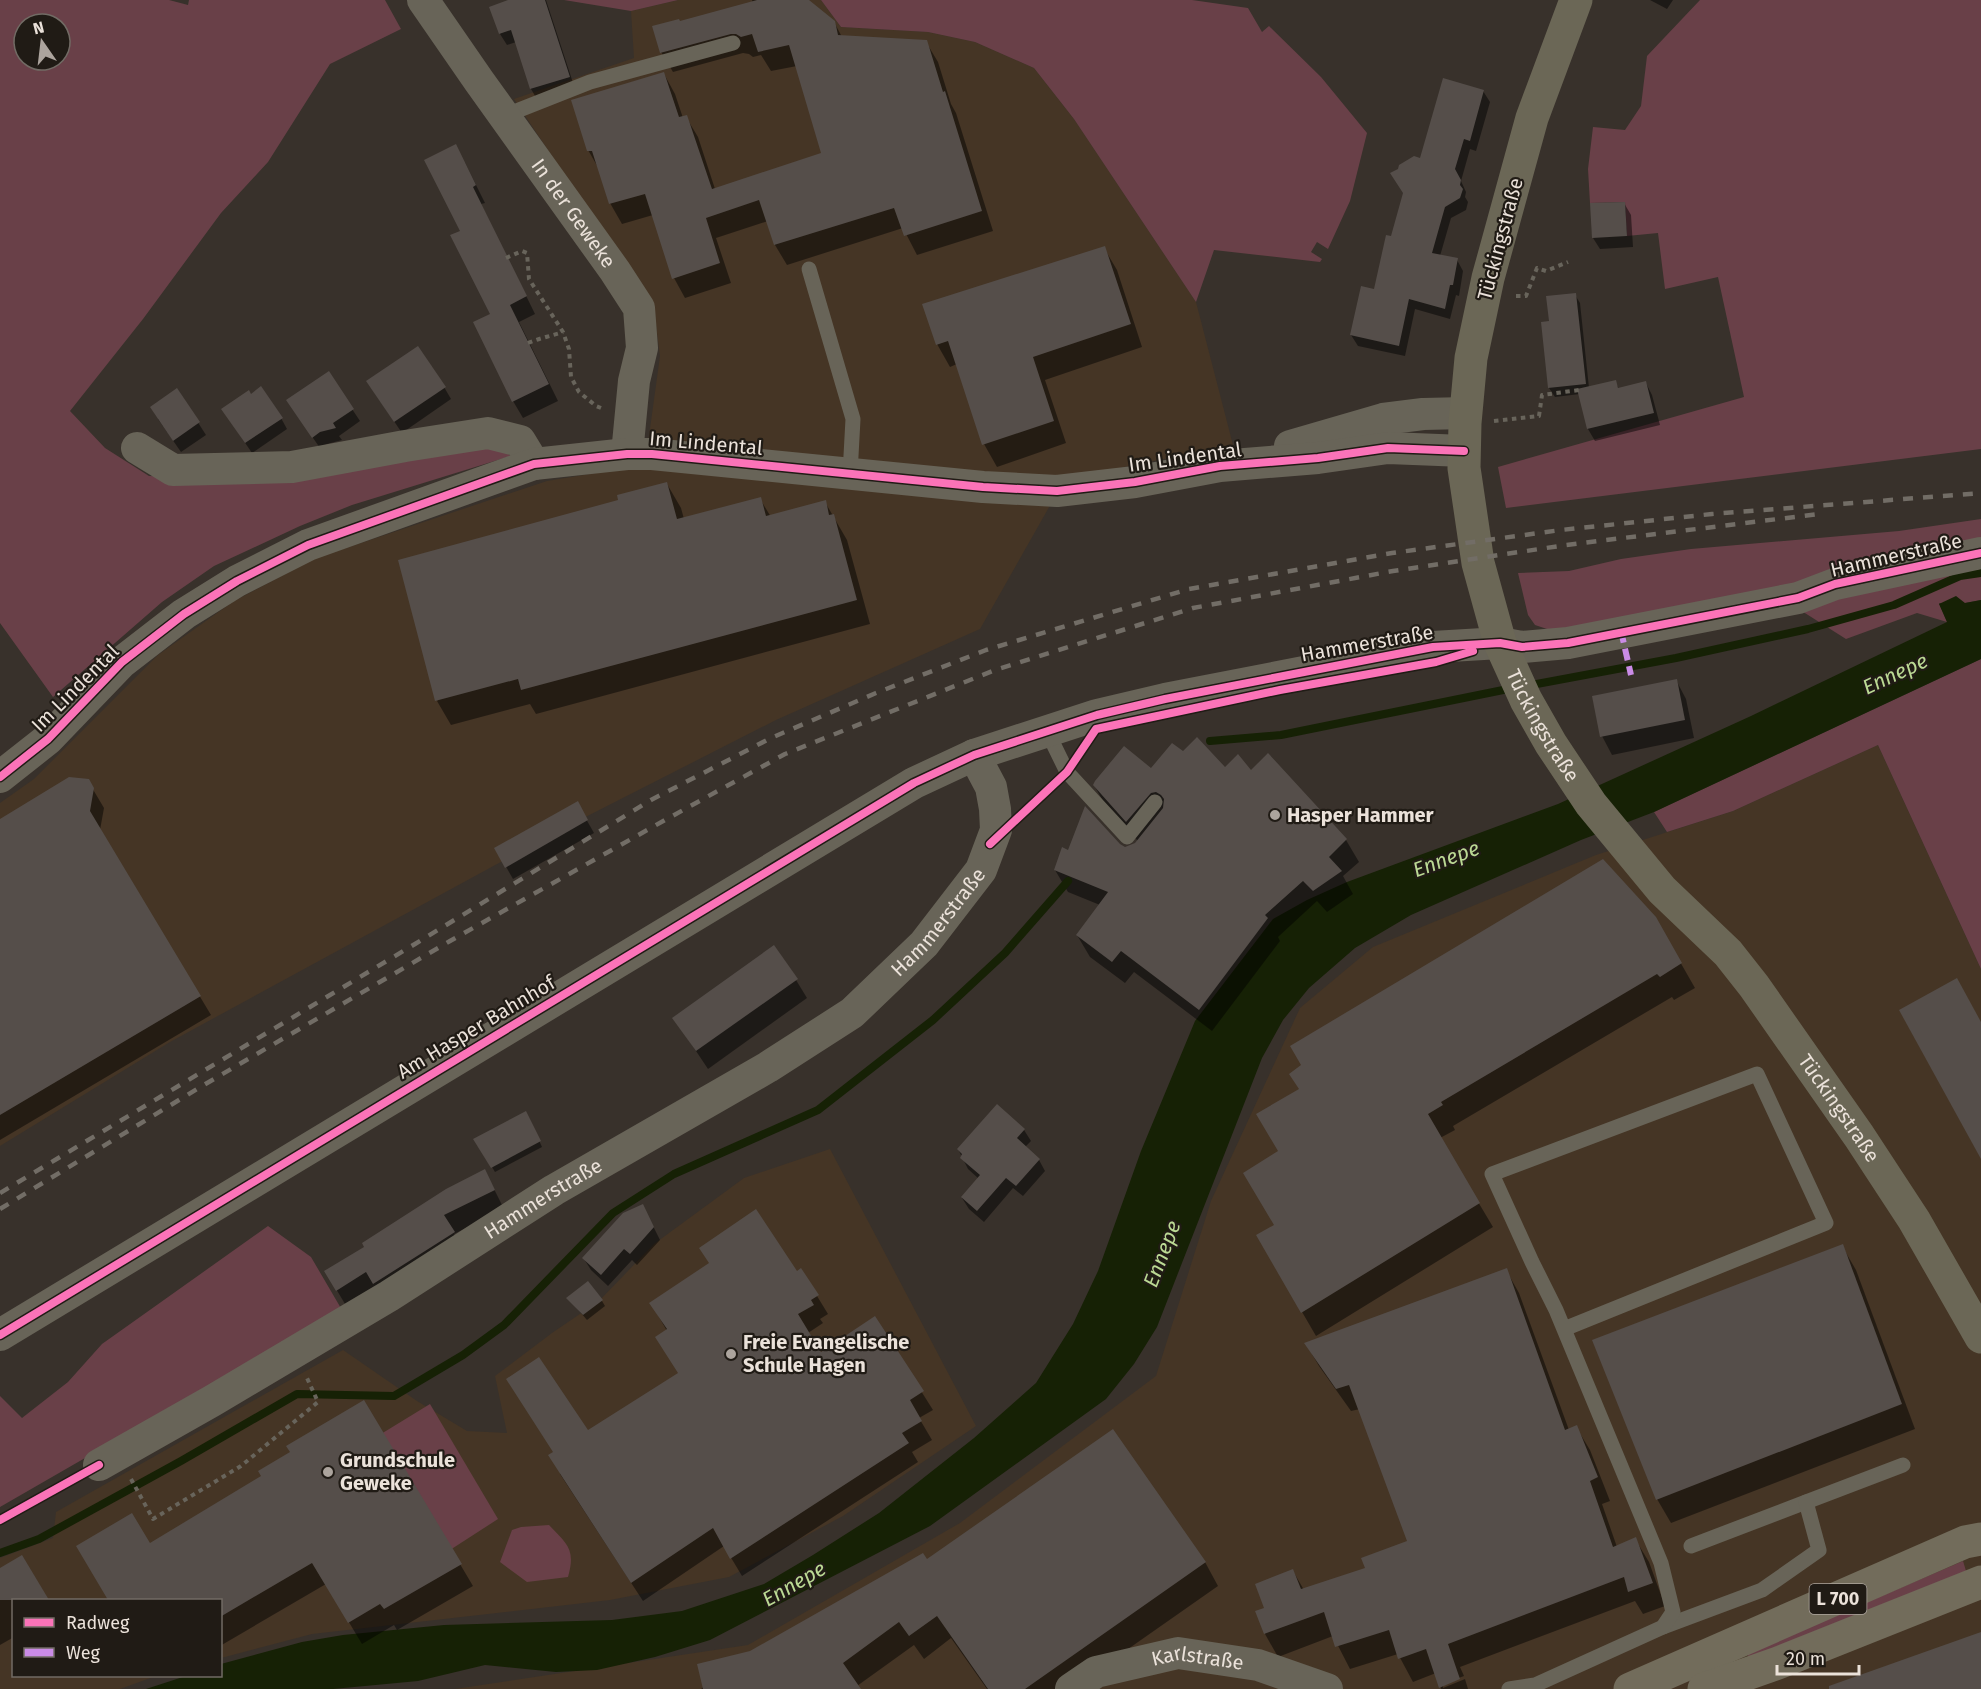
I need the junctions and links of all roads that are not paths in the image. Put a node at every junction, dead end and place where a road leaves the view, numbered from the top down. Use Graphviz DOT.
graph roads {
  1 [pos="423,0"];
  2 [pos="1576,0"];
  3 [pos="733,43"];
  4 [pos="504,116"];
  5 [pos="809,269"];
  6 [pos="1466,413"];
  7 [pos="137,448"];
  8 [pos="1464,451"];
  9 [pos="627,454"];
  10 [pos="534,464"];
  11 [pos="1220,466"];
  12 [pos="849,474"];
  13 [pos="1981,553"];
  14 [pos="1505,655"];
  15 [pos="1047,731"];
  16 [pos="974,755"];
  17 [pos="0,777"];
  18 [pos="1155,802"];
  19 [pos="1564,1329"];
  20 [pos="0,1335"];
  21 [pos="1981,1337"];
  22 [pos="99,1465"];
  23 [pos="1904,1465"];
  24 [pos="1806,1503"];
  25 [pos="1981,1539"];
  26 [pos="1690,1546"];
  27 [pos="1981,1582"];
  28 [pos="1663,1627"];
  29 [pos="1071,1689"];
  30 [pos="1327,1689"];
  31 [pos="1509,1689"];
  32 [pos="1630,1689"];
  33 [pos="1704,1689"];
  1 -- 4 [label="street, In der Geweke"];
  2 -- 6 [label="street, Tückingstraße"];
  3 -- 4 [label="lane"];
  4 -- 9 [label="street, In der Geweke"];
  5 -- 12 [label="lane"];
  6 -- 8 [label="street, Tückingstraße"];
  6 -- 11 [label="street, Im Lindental"];
  7 -- 10 [label="street"];
  8 -- 11 [label="street, Im Lindental"];
  8 -- 14 [label="street, Tückingstraße"];
  9 -- 10 [label="street, Im Lindental"];
  9 -- 12 [label="street, Im Lindental"];
  10 -- 17 [label="street, Im Lindental"];
  11 -- 12 [label="street, Im Lindental"];
  13 -- 14 [label="street, Hammerstraße"];
  14 -- 15 [label="street, Hammerstraße"];
  14 -- 21 [label="street, Tückingstraße"];
  15 -- 16 [label="street, Hammerstraße"];
  15 -- 18 [label="lane"];
  16 -- 20 [label="street, Am Hasper Bahnhof"];
  16 -- 22 [label="street, Hammerstraße"];
  19 -- 19 [label="lane"];
  19 -- 28 [label="lane"];
  23 -- 24 [label="lane"];
  24 -- 26 [label="lane"];
  24 -- 28 [label="lane"];
  25 -- 32 [label="main road, L 700"];
  27 -- 33 [label="main road, L 700"];
  28 -- 31 [label="lane"];
  29 -- 30 [label="street, Karlstraße"];
}
